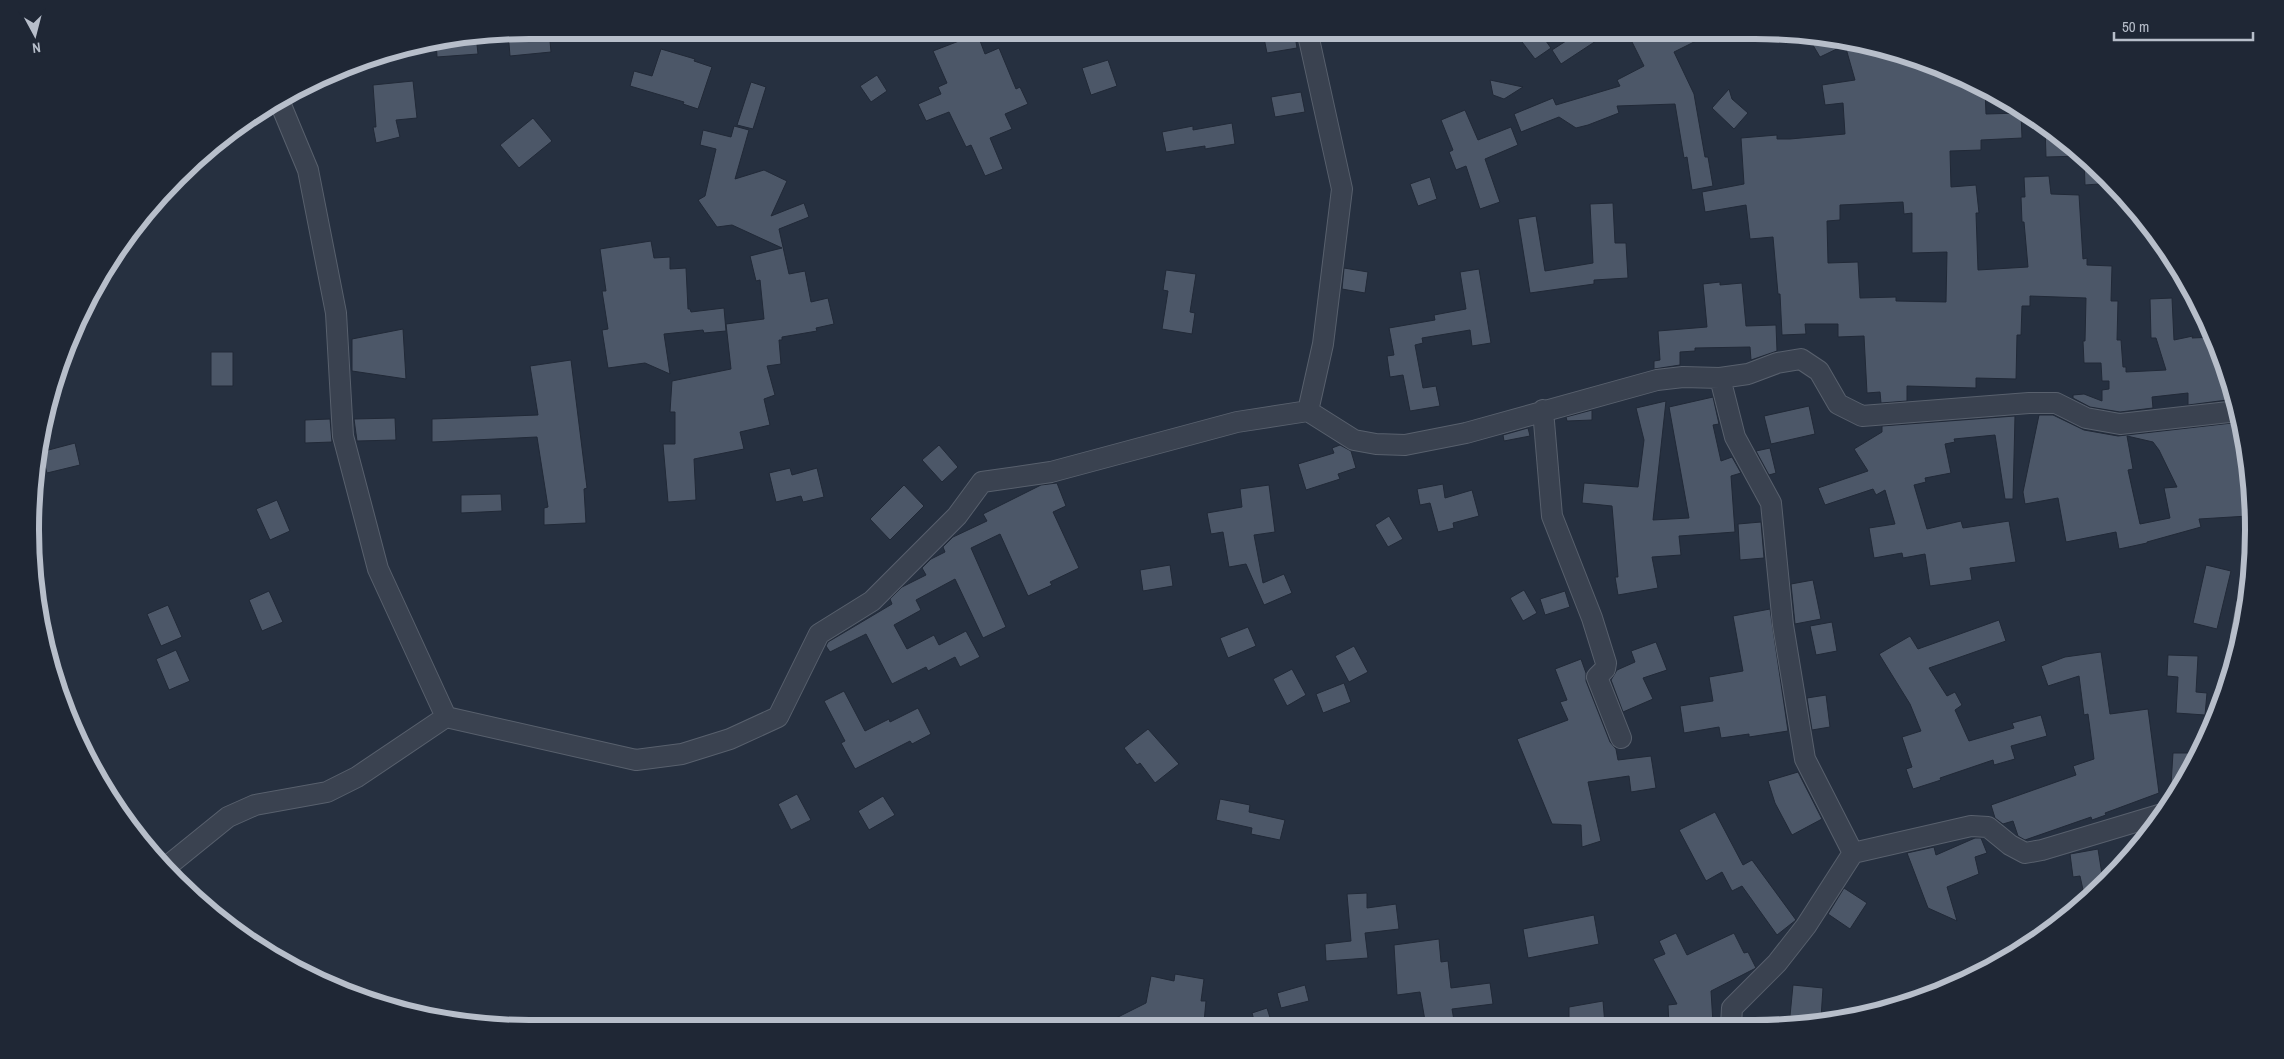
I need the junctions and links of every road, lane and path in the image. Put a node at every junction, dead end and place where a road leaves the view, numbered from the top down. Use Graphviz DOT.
graph roads {
  1 [pos="1309,39"];
  2 [pos="281,106"];
  3 [pos="1720,378"];
  4 [pos="1543,410"];
  5 [pos="1308,411"];
  6 [pos="2231,412"];
  7 [pos="446,717"];
  8 [pos="1621,738"];
  9 [pos="2152,817"];
  10 [pos="1853,853"];
  11 [pos="170,864"];
  12 [pos="1731,1020"];
  1 -- 5 [label="street"];
  2 -- 7 [label="street"];
  3 -- 4 [label="street"];
  3 -- 6 [label="street"];
  3 -- 10 [label="street"];
  4 -- 5 [label="street"];
  4 -- 8 [label="street"];
  5 -- 7 [label="street"];
  7 -- 11 [label="street"];
  9 -- 10 [label="street"];
  10 -- 12 [label="street"];
}
